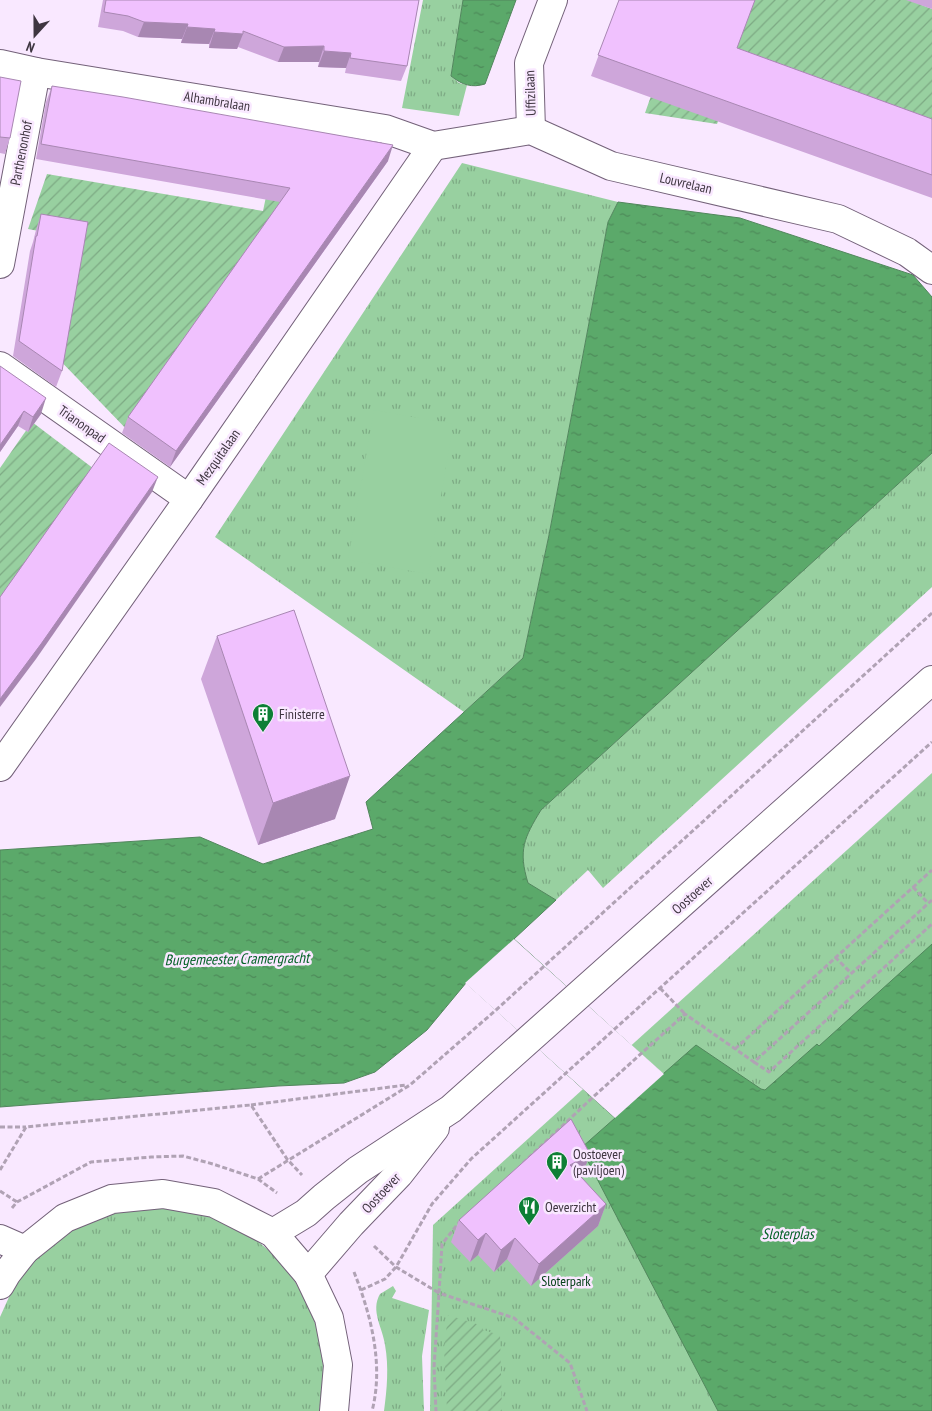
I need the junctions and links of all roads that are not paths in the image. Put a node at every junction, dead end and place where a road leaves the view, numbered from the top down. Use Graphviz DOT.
graph roads {
  1 [pos="553,0"];
  2 [pos="0,64"];
  3 [pos="36,72"];
  4 [pos="531,130"];
  5 [pos="433,146"];
  6 [pos="0,264"];
  7 [pos="932,270"];
  8 [pos="0,366"];
  9 [pos="189,499"];
  10 [pos="932,680"];
  11 [pos="0,767"];
  12 [pos="451,1108"];
  13 [pos="273,1233"];
  14 [pos="0,1239"];
  15 [pos="25,1250"];
  16 [pos="308,1274"];
  17 [pos="0,1284"];
  18 [pos="334,1411"];
  1 -- 4 [label="street, Uffizilaan"];
  2 -- 3 [label="street, Alhambralaan"];
  3 -- 5 [label="street, Alhambralaan"];
  3 -- 6 [label="street, Parthenonhof"];
  4 -- 5 [label="street"];
  4 -- 7 [label="street, Louvrelaan"];
  5 -- 9 [label="street, Mezquitalaan"];
  8 -- 9 [label="street, Trianonpad"];
  9 -- 11 [label="street, Mezquitalaan"];
  10 -- 12 [label="street, Oostoever"];
  12 -- 13 [label="street, Oostoever"];
  12 -- 16 [label="street, Oostoever"];
  13 -- 15 [label="street"];
  13 -- 16 [label="street"];
  14 -- 15 [label="street"];
  15 -- 17 [label="street"];
  16 -- 18 [label="street"];
}
